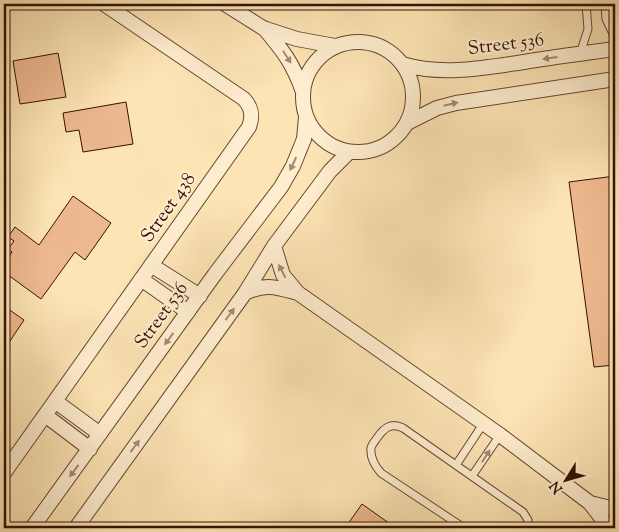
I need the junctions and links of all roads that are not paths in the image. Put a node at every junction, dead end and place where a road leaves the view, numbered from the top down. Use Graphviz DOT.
graph roads {
  1 [pos="104,4"];
  2 [pos="225,4"];
  3 [pos="586,4"];
  4 [pos="605,4"];
  5 [pos="263,28"];
  6 [pos="615,38"];
  7 [pos="335,46"];
  8 [pos="615,49"];
  9 [pos="580,54"];
  10 [pos="402,64"];
  11 [pos="615,79"];
  12 [pos="303,92"];
  13 [pos="306,118"];
  14 [pos="406,123"];
  15 [pos="349,152"];
  16 [pos="274,246"];
  17 [pos="151,265"];
  18 [pos="141,279"];
  19 [pos="298,293"];
  20 [pos="245,294"];
  21 [pos="200,296"];
  22 [pos="188,312"];
  23 [pos="54,401"];
  24 [pos="45,415"];
  25 [pos="483,424"];
  26 [pos="100,434"];
  27 [pos="500,436"];
  28 [pos="90,449"];
  29 [pos="456,465"];
  30 [pos="4,473"];
  31 [pos="472,476"];
  32 [pos="590,504"];
  33 [pos="615,509"];
  34 [pos="32,528"];
  35 [pos="76,528"];
  36 [pos="464,528"];
  37 [pos="528,528"];
  38 [pos="609,528"];
  1 -- 17 [label="street, Street 438"];
  2 -- 5 [label="street"];
  3 -- 9 [label="lane"];
  4 -- 6 [label="lane"];
  5 -- 7 [label="street"];
  5 -- 12 [label="street, one-way"];
  7 -- 10 [label="street"];
  7 -- 12 [label="street"];
  8 -- 9 [label="street, Street 536"];
  9 -- 10 [label="street, Street 536, one-way"];
  10 -- 14 [label="street"];
  14 -- 11 [label="street, one-way"];
  12 -- 13 [label="street"];
  13 -- 15 [label="street"];
  13 -- 21 [label="street, Street 536, one-way"];
  14 -- 15 [label="street"];
  15 -- 16 [label="street"];
  19 -- 16 [label="street, one-way"];
  16 -- 20 [label="street"];
  17 -- 18 [label="street, Street 438"];
  17 -- 21 [label="street"];
  18 -- 22 [label="street"];
  18 -- 23 [label="street, Street 438"];
  19 -- 20 [label="street"];
  19 -- 25 [label="street"];
  35 -- 20 [label="street, one-way"];
  21 -- 22 [label="street, Street 536"];
  22 -- 26 [label="street, Street 536, one-way"];
  23 -- 24 [label="street, Street 438"];
  23 -- 26 [label="street"];
  24 -- 28 [label="street"];
  24 -- 30 [label="street, Street 438"];
  25 -- 27 [label="street"];
  25 -- 29 [label="lane"];
  26 -- 28 [label="street, Street 536"];
  31 -- 27 [label="lane, one-way"];
  27 -- 32 [label="street"];
  28 -- 34 [label="street, Street 536, one-way"];
  29 -- 31 [label="lane"];
  29 -- 36 [label="lane"];
  31 -- 37 [label="lane"];
  32 -- 33 [label="street"];
  32 -- 38 [label="street"];
}
